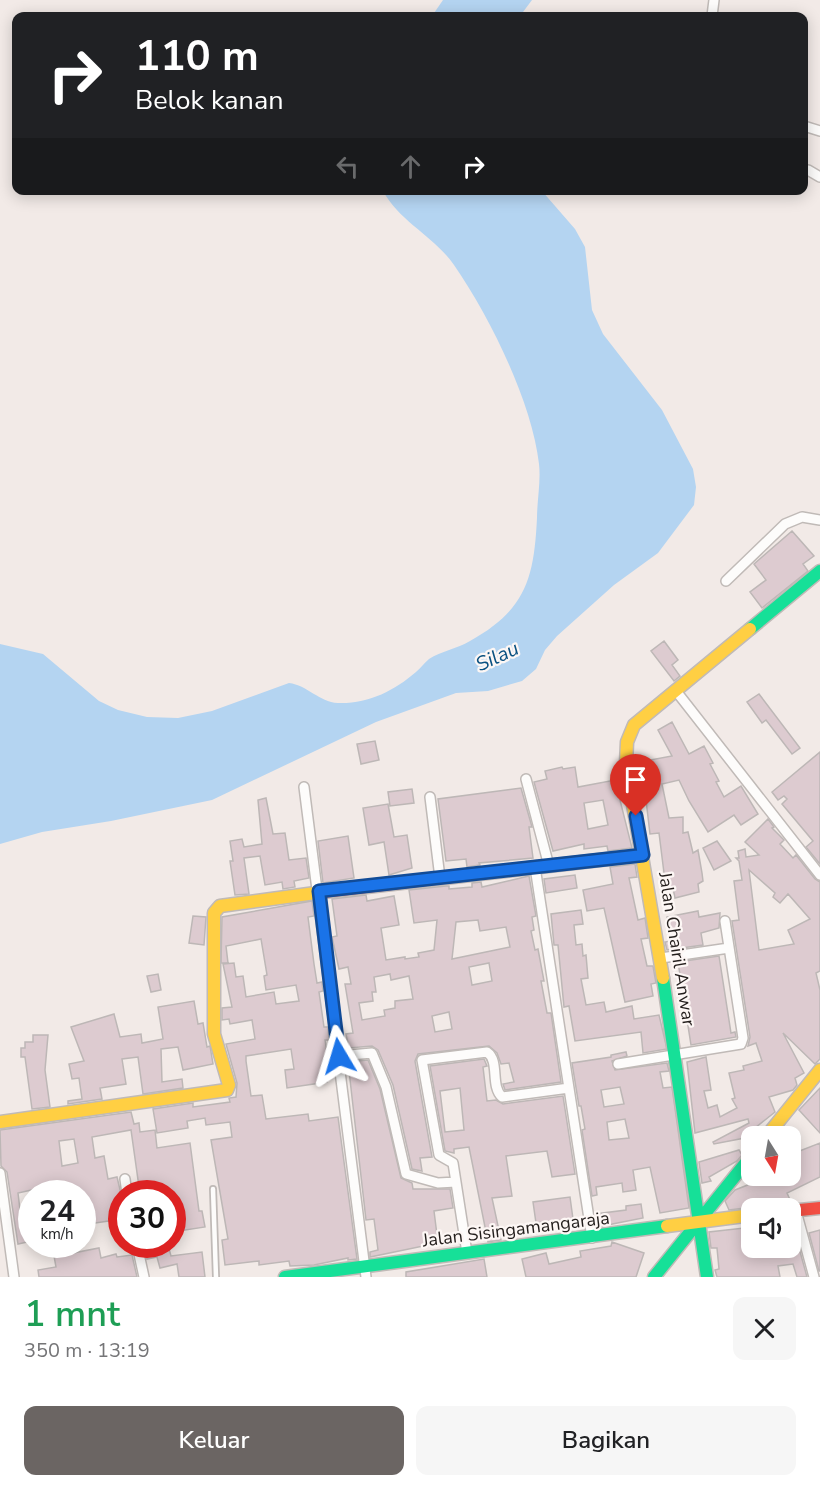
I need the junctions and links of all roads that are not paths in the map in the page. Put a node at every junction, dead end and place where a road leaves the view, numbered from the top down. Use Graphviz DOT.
graph roads {
  1 [pos="808,170"];
  2 [pos="820,177"];
  3 [pos="820,520"];
  4 [pos="820,571"];
  5 [pos="726,581"];
  6 [pos="676,691"];
  7 [pos="526,779"];
  8 [pos="304,787"];
  9 [pos="430,797"];
  10 [pos="643,855"];
  11 [pos="549,866"];
  12 [pos="535,867"];
  13 [pos="820,875"];
  14 [pos="440,878"];
  15 [pos="319,891"];
  16 [pos="725,921"];
  17 [pos="729,948"];
  18 [pos="661,958"];
  19 [pos="339,1056"];
  20 [pos="675,1056"];
  21 [pos="618,1064"];
  22 [pos="820,1070"];
  23 [pos="569,1088"];
  24 [pos="0,1122"];
  25 [pos="775,1126"];
  26 [pos="741,1168"];
  27 [pos="0,1173"];
  28 [pos="456,1182"];
  29 [pos="213,1189"];
  30 [pos="820,1208"];
  31 [pos="801,1210"];
  32 [pos="741,1216"];
  33 [pos="699,1220"];
  34 [pos="801,1236"];
  35 [pos="592,1238"];
  36 [pos="467,1253"];
  37 [pos="140,1258"];
  38 [pos="365,1271"];
  39 [pos="14,1277"];
  40 [pos="144,1277"];
  41 [pos="216,1277"];
  42 [pos="285,1277"];
  43 [pos="654,1277"];
  44 [pos="707,1277"];
  45 [pos="814,1277"];
  1 -- 2 [label="street"];
  3 -- 5 [label="street"];
  4 -- 6 [label="street, Jalan Chairil Anwar"];
  6 -- 10 [label="street, Jalan Chairil Anwar"];
  6 -- 13 [label="street"];
  7 -- 11 [label="street"];
  8 -- 15 [label="street"];
  9 -- 14 [label="street"];
  10 -- 11 [label="street"];
  10 -- 18 [label="street, Jalan Chairil Anwar"];
  11 -- 12 [label="street"];
  12 -- 14 [label="street"];
  12 -- 23 [label="street"];
  14 -- 15 [label="street"];
  15 -- 19 [label="street"];
  15 -- 24 [label="street"];
  16 -- 17 [label="street"];
  17 -- 18 [label="street"];
  17 -- 20 [label="street"];
  18 -- 20 [label="street, Jalan Chairil Anwar"];
  19 -- 28 [label="street"];
  19 -- 38 [label="street"];
  20 -- 21 [label="street"];
  20 -- 33 [label="street, Jalan Chairil Anwar"];
  22 -- 25 [label="street"];
  23 -- 28 [label="street"];
  23 -- 35 [label="street"];
  26 -- 33 [label="street"];
  27 -- 39 [label="street"];
  28 -- 36 [label="street"];
  29 -- 41 [label="lane"];
  30 -- 31 [label="street"];
  32 -- 33 [label="street, Jalan Sisingamangaraja"];
  33 -- 35 [label="street, Jalan Sisingamangaraja"];
  33 -- 43 [label="street"];
  33 -- 44 [label="street, Jalan Chairil Anwar"];
  34 -- 45 [label="street"];
  35 -- 36 [label="street, Jalan Sisingamangaraja"];
  36 -- 38 [label="street, Jalan Sisingamangaraja"];
  37 -- 40 [label="street"];
  38 -- 42 [label="street, Jalan Sisingamangaraja"];
}
